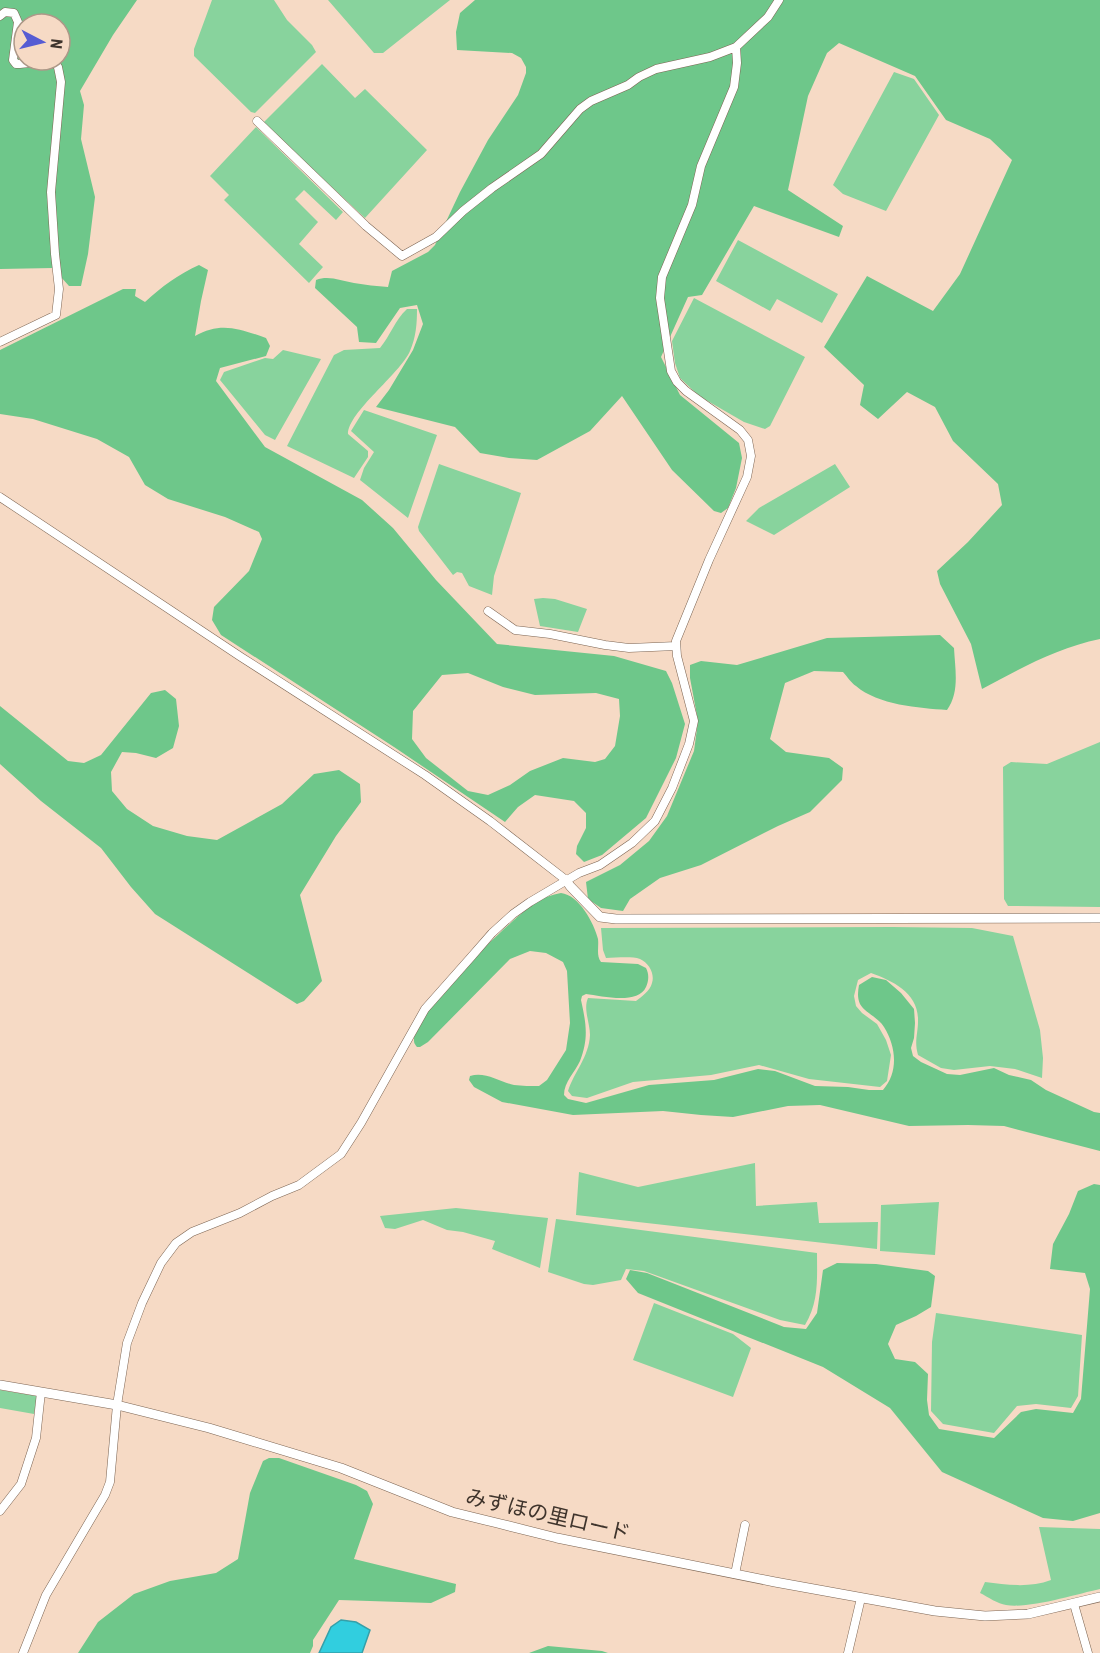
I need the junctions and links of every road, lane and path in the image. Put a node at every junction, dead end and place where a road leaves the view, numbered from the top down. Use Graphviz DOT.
graph roads {
  1 [pos="779,0"];
  2 [pos="0,16"];
  3 [pos="736,47"];
  4 [pos="256,121"];
  5 [pos="0,342"];
  6 [pos="0,497"];
  7 [pos="488,611"];
  8 [pos="676,646"];
  9 [pos="566,880"];
  10 [pos="1100,918"];
  11 [pos="0,1385"];
  12 [pos="41,1392"];
  13 [pos="117,1405"];
  14 [pos="0,1511"];
  15 [pos="745,1525"];
  16 [pos="735,1574"];
  17 [pos="1100,1597"];
  18 [pos="861,1598"];
  19 [pos="1074,1604"];
  20 [pos="23,1653"];
  21 [pos="848,1653"];
  22 [pos="1088,1653"];
  1 -- 3 [label="street"];
  2 -- 5 [label="street"];
  3 -- 4 [label="street"];
  3 -- 8 [label="street"];
  6 -- 9 [label="street"];
  7 -- 8 [label="street"];
  8 -- 9 [label="street"];
  9 -- 10 [label="street"];
  9 -- 13 [label="street"];
  11 -- 12 [label="street, みずほの里ロード"];
  12 -- 13 [label="street, みずほの里ロード"];
  12 -- 14 [label="street"];
  13 -- 16 [label="street, みずほの里ロード"];
  13 -- 20 [label="street"];
  15 -- 16 [label="street"];
  16 -- 18 [label="street, みずほの里ロード"];
  17 -- 19 [label="street, みずほの里ロード"];
  18 -- 19 [label="street, みずほの里ロード"];
  18 -- 21 [label="street"];
  19 -- 22 [label="street"];
}
